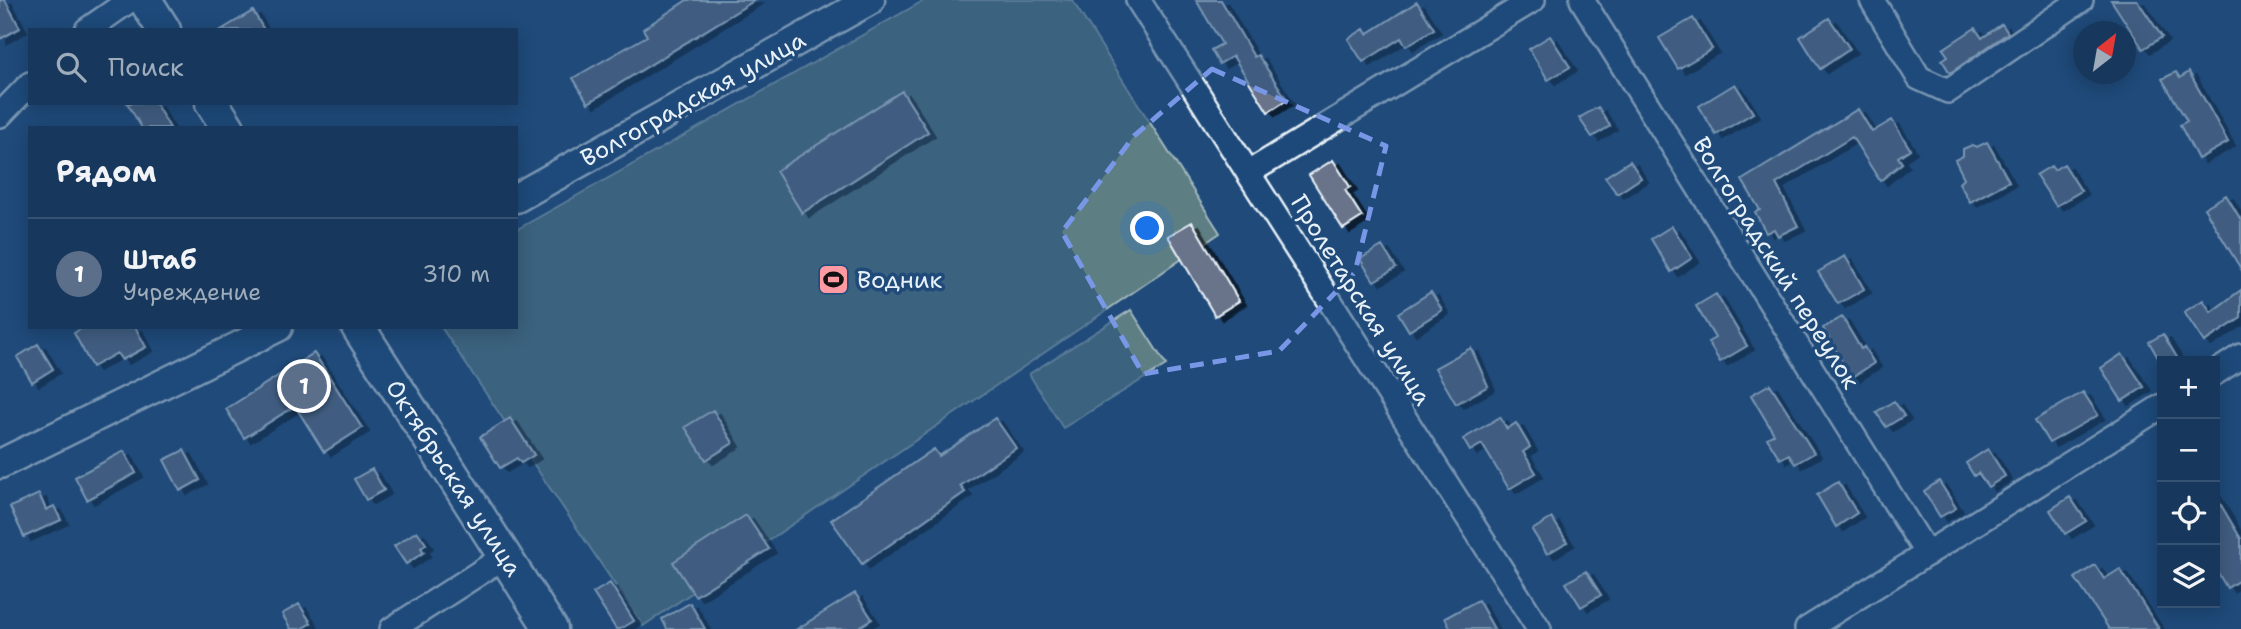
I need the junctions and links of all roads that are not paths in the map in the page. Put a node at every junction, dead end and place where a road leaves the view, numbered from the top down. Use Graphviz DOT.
graph roads {
  1 [pos="130,0"];
  2 [pos="145,0"];
  3 [pos="870,0"];
  4 [pos="1138,0"];
  5 [pos="1533,0"];
  6 [pos="1581,0"];
  7 [pos="1872,0"];
  8 [pos="2081,0"];
  9 [pos="90,28"];
  10 [pos="163,28"];
  11 [pos="28,86"];
  12 [pos="213,105"];
  13 [pos="0,115"];
  14 [pos="227,126"];
  15 [pos="1248,173"];
  16 [pos="518,197"];
  17 [pos="274,329"];
  18 [pos="359,329"];
  19 [pos="2241,356"];
  20 [pos="2220,370"];
  21 [pos="2157,409"];
  22 [pos="0,464"];
  23 [pos="1927,554"];
  24 [pos="504,557"];
  25 [pos="393,629"];
  26 [pos="551,629"];
  27 [pos="1539,629"];
  28 [pos="1807,629"];
  1 -- 9 [label="street"];
  2 -- 10 [label="main road"];
  3 -- 16 [label="street, Волгоградская улица"];
  4 -- 15 [label="street, Пролетарская улица"];
  5 -- 15 [label="street"];
  6 -- 23 [label="street, Волгоградский переулок"];
  7 -- 8 [label="street"];
  11 -- 13 [label="street"];
  12 -- 14 [label="main road"];
  15 -- 27 [label="street, Пролетарская улица"];
  17 -- 22 [label="street"];
  18 -- 24 [label="main road, Октябрьская улица"];
  19 -- 20 [label="street"];
  21 -- 23 [label="street"];
  23 -- 28 [label="street"];
  24 -- 25 [label="street"];
  24 -- 26 [label="main road, Октябрьская улица"];
}
